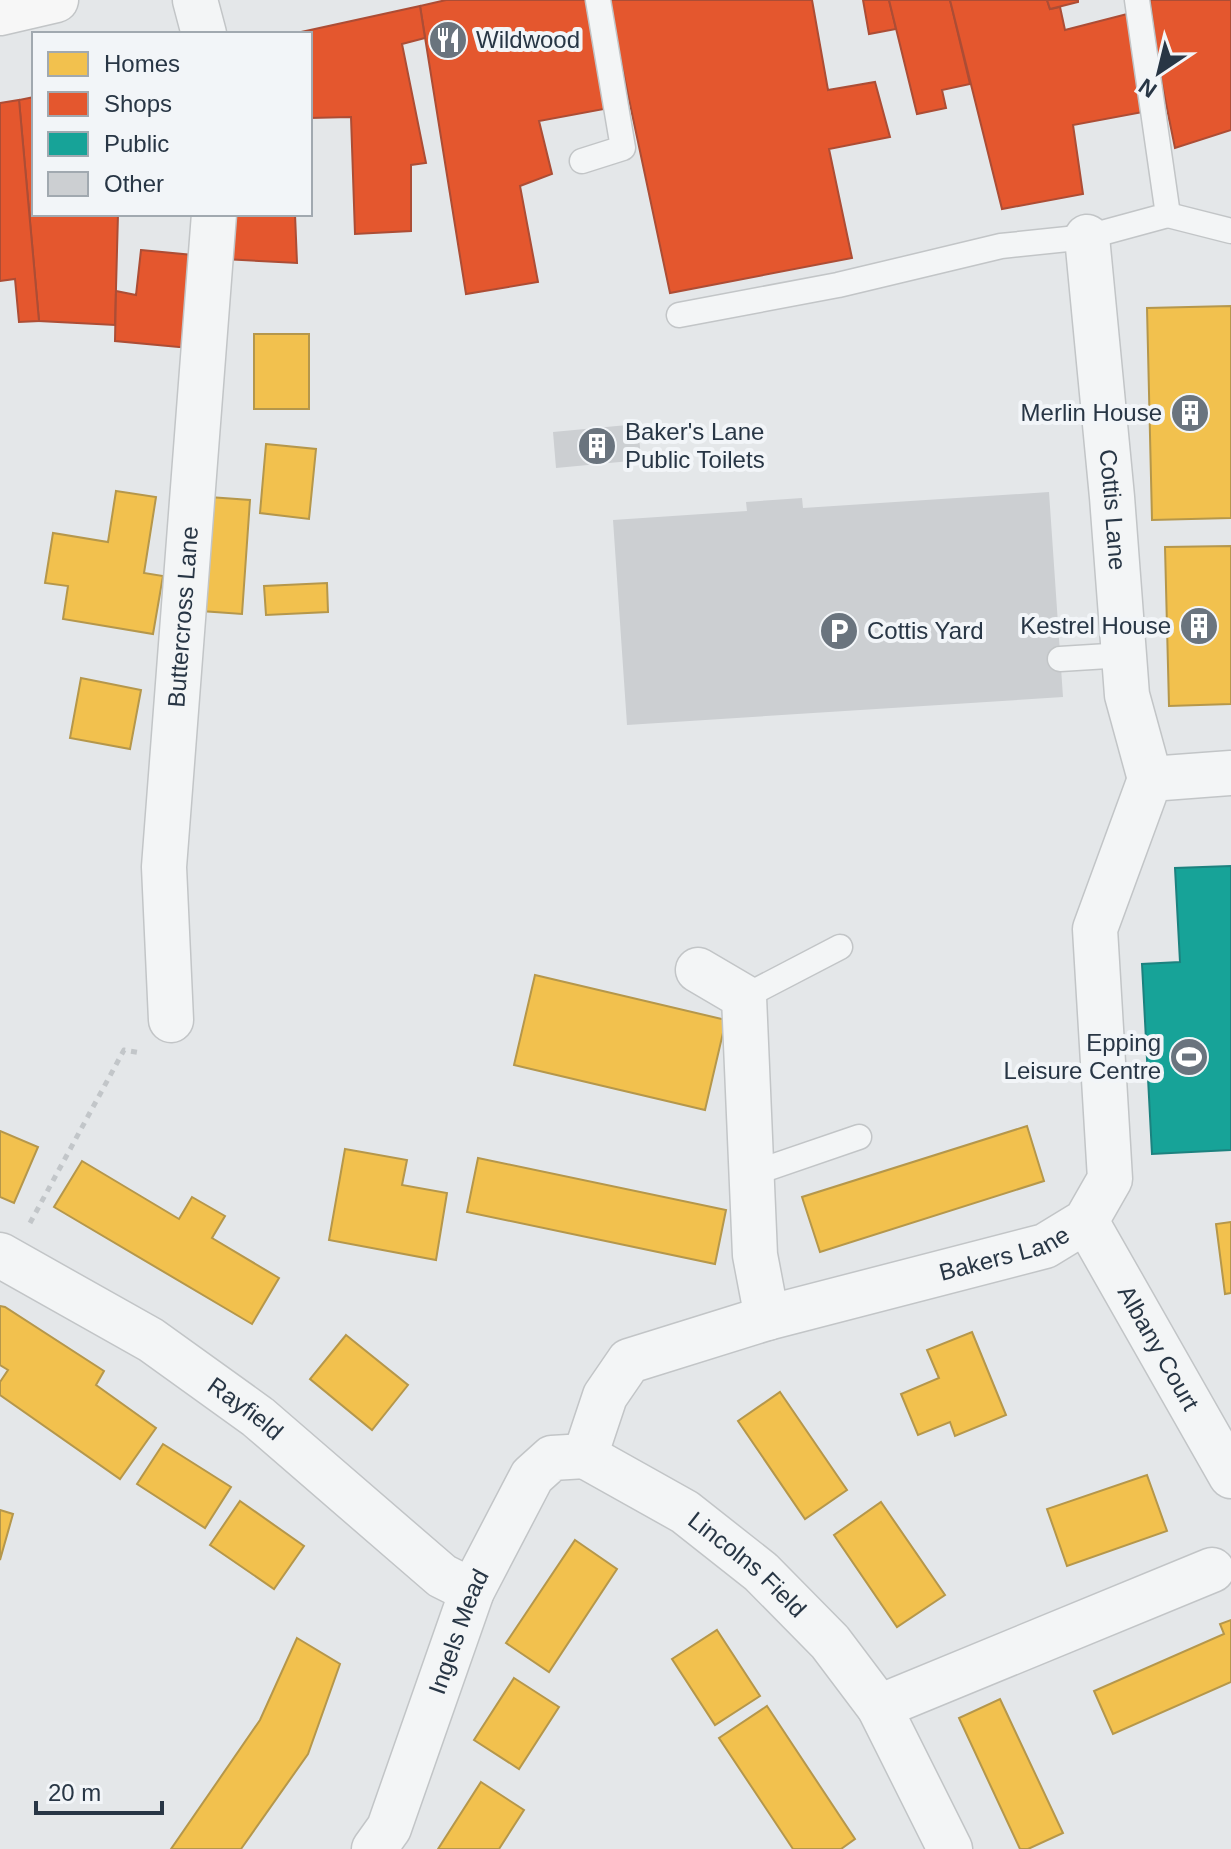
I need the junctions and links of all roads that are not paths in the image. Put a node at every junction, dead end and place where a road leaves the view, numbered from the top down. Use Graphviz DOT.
graph roads {
  1 [pos="56,0"];
  2 [pos="195,0"];
  3 [pos="598,0"];
  4 [pos="1137,0"];
  5 [pos="0,13"];
  6 [pos="203,32"];
  7 [pos="582,161"];
  8 [pos="1168,215"];
  9 [pos="214,216"];
  10 [pos="1231,231"];
  11 [pos="1087,237"];
  12 [pos="679,315"];
  13 [pos="1124,655"];
  14 [pos="1060,659"];
  15 [pos="1231,773"];
  16 [pos="1150,779"];
  17 [pos="840,947"];
  18 [pos="698,970"];
  19 [pos="744,997"];
  20 [pos="171,1020"];
  21 [pos="859,1137"];
  22 [pos="754,1173"];
  23 [pos="1086,1221"];
  24 [pos="5,1257"];
  25 [pos="767,1318"];
  26 [pos="585,1456"];
  27 [pos="1231,1476"];
  28 [pos="1212,1570"];
  29 [pos="472,1591"];
  30 [pos="879,1707"];
  31 [pos="374,1849"];
  32 [pos="950,1849"];
  1 -- 5 [label="main road"];
  2 -- 6 [label="street"];
  3 -- 7 [label="lane"];
  4 -- 8 [label="lane"];
  8 -- 10 [label="lane"];
  8 -- 11 [label="lane"];
  9 -- 20 [label="street, Buttercross Lane"];
  11 -- 12 [label="lane"];
  11 -- 13 [label="street, Cottis Lane"];
  13 -- 14 [label="lane"];
  13 -- 16 [label="street, Cottis Lane"];
  15 -- 16 [label="street"];
  16 -- 23 [label="street, Bakers Lane"];
  17 -- 19 [label="lane"];
  18 -- 19 [label="street"];
  19 -- 22 [label="street"];
  21 -- 22 [label="lane"];
  22 -- 25 [label="street"];
  23 -- 25 [label="street, Bakers Lane"];
  23 -- 27 [label="street, Albany Court"];
  24 -- 29 [label="street, Rayfield"];
  25 -- 26 [label="street, Bakers Lane"];
  26 -- 29 [label="street, Ingels Mead"];
  26 -- 30 [label="street, Lincolns Field"];
  28 -- 30 [label="street"];
  29 -- 31 [label="street, Ingels Mead"];
  30 -- 32 [label="street, Lincolns Field"];
}
